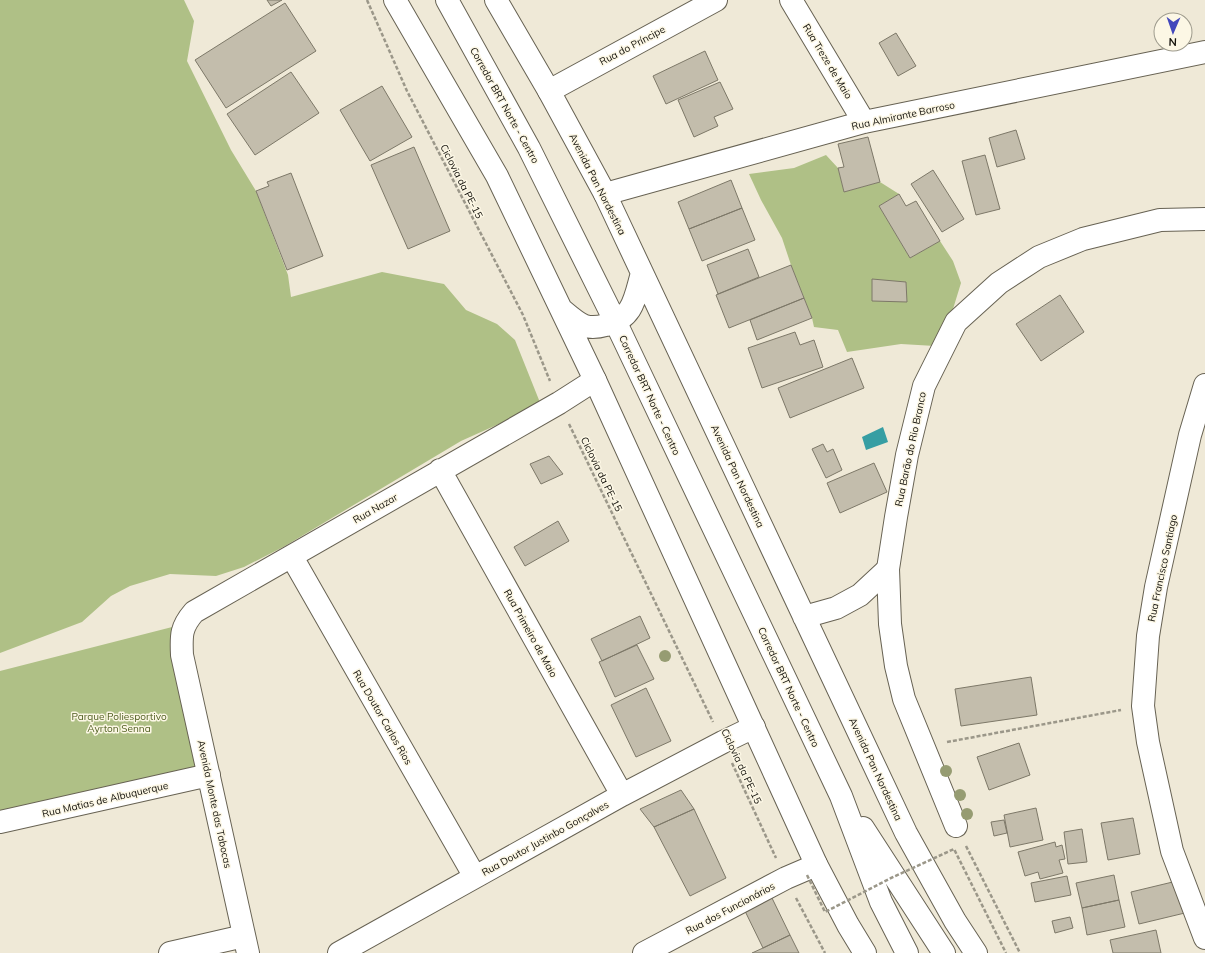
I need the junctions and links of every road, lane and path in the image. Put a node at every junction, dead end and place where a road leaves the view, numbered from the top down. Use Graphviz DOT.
graph roads {
  1 [pos="367,0"];
  2 [pos="396,0"];
  3 [pos="447,0"];
  4 [pos="496,0"];
  5 [pos="716,0"];
  6 [pos="791,0"];
  7 [pos="1205,52"];
  8 [pos="549,91"];
  9 [pos="864,122"];
  10 [pos="605,194"];
  11 [pos="1205,219"];
  12 [pos="642,273"];
  13 [pos="561,310"];
  14 [pos="616,323"];
  15 [pos="595,380"];
  16 [pos="1205,385"];
  17 [pos="559,403"];
  18 [pos="440,470"];
  19 [pos="292,557"];
  20 [pos="888,569"];
  21 [pos="804,617"];
  22 [pos="182,654"];
  23 [pos="1143,706"];
  24 [pos="754,727"];
  25 [pos="723,742"];
  26 [pos="924,746"];
  27 [pos="209,776"];
  28 [pos="622,795"];
  29 [pos="841,796"];
  30 [pos="0,822"];
  31 [pos="956,826"];
  32 [pos="812,870"];
  33 [pos="475,877"];
  34 [pos="786,878"];
  35 [pos="1205,938"];
  36 [pos="246,944"];
  37 [pos="170,953"];
  38 [pos="339,953"];
  39 [pos="644,953"];
  40 [pos="825,953"];
  41 [pos="865,953"];
  42 [pos="907,953"];
  43 [pos="944,953"];
  44 [pos="976,953"];
  45 [pos="1006,953"];
  46 [pos="1020,953"];
  1 -- 17 [label="path, Ciclovia da PE-15"];
  2 -- 13 [label="main road"];
  3 -- 14 [label="main road, Corredor BRT Norte - Centro"];
  4 -- 8 [label="main road, Avenida Pan Nordestina"];
  5 -- 8 [label="main road, Rua do Príncipe"];
  6 -- 9 [label="main road, Rua Treze de Maio"];
  7 -- 9 [label="main road, Rua Almirante Barroso"];
  8 -- 10 [label="main road, Avenida Pan Nordestina"];
  9 -- 10 [label="main road, Rua Almirante Barroso"];
  10 -- 12 [label="main road, Avenida Pan Nordestina"];
  11 -- 20 [label="main road, Rua Barão do Rio Branco"];
  12 -- 14 [label="main road"];
  12 -- 21 [label="main road, Avenida Pan Nordestina"];
  13 -- 14 [label="main road"];
  13 -- 15 [label="main road"];
  14 -- 29 [label="main road, Corredor BRT Norte - Centro"];
  15 -- 17 [label="main road, Rua Nazar"];
  15 -- 24 [label="main road"];
  16 -- 23 [label="main road, Rua Francisco Santiago"];
  17 -- 18 [label="main road, Rua Nazar"];
  17 -- 25 [label="path, Ciclovia da PE-15"];
  18 -- 19 [label="main road, Rua Nazar"];
  18 -- 28 [label="main road, Rua Primeiro de Maio"];
  19 -- 22 [label="main road, Rua Nazar"];
  19 -- 33 [label="main road, Rua Doutor Carlos Rios"];
  20 -- 21 [label="main road"];
  20 -- 26 [label="main road, Rua Barão do Rio Branco"];
  21 -- 44 [label="main road, Avenida Pan Nordestina"];
  22 -- 27 [label="main road, Avenida Monte das Tabocas"];
  23 -- 26 [label="path"];
  23 -- 35 [label="main road, Rua Francisco Santiago"];
  24 -- 25 [label="main road, Rua Doutor Justinbo Gonçalves"];
  24 -- 32 [label="main road"];
  25 -- 28 [label="main road, Rua Doutor Justinbo Gonçalves"];
  25 -- 34 [label="path, Ciclovia da PE-15"];
  26 -- 31 [label="main road, Rua Barão do Rio Branco"];
  27 -- 30 [label="main road, Rua Matias de Albuquerque"];
  27 -- 36 [label="main road, Avenida Monte das Tabocas"];
  28 -- 33 [label="main road, Rua Doutor Justinbo Gonçalves"];
  29 -- 42 [label="main road"];
  29 -- 43 [label="main road"];
  31 -- 46 [label="path"];
  32 -- 34 [label="main road, Rua dos Funcionários"];
  32 -- 41 [label="main road"];
  32 -- 45 [label="path, bridge"];
  33 -- 38 [label="main road, Rua Doutor Justinbo Gonçalves"];
  34 -- 39 [label="main road, Rua dos Funcionários"];
  34 -- 40 [label="path, Ciclovia da PE-15"];
  36 -- 37 [label="main road"];
}
